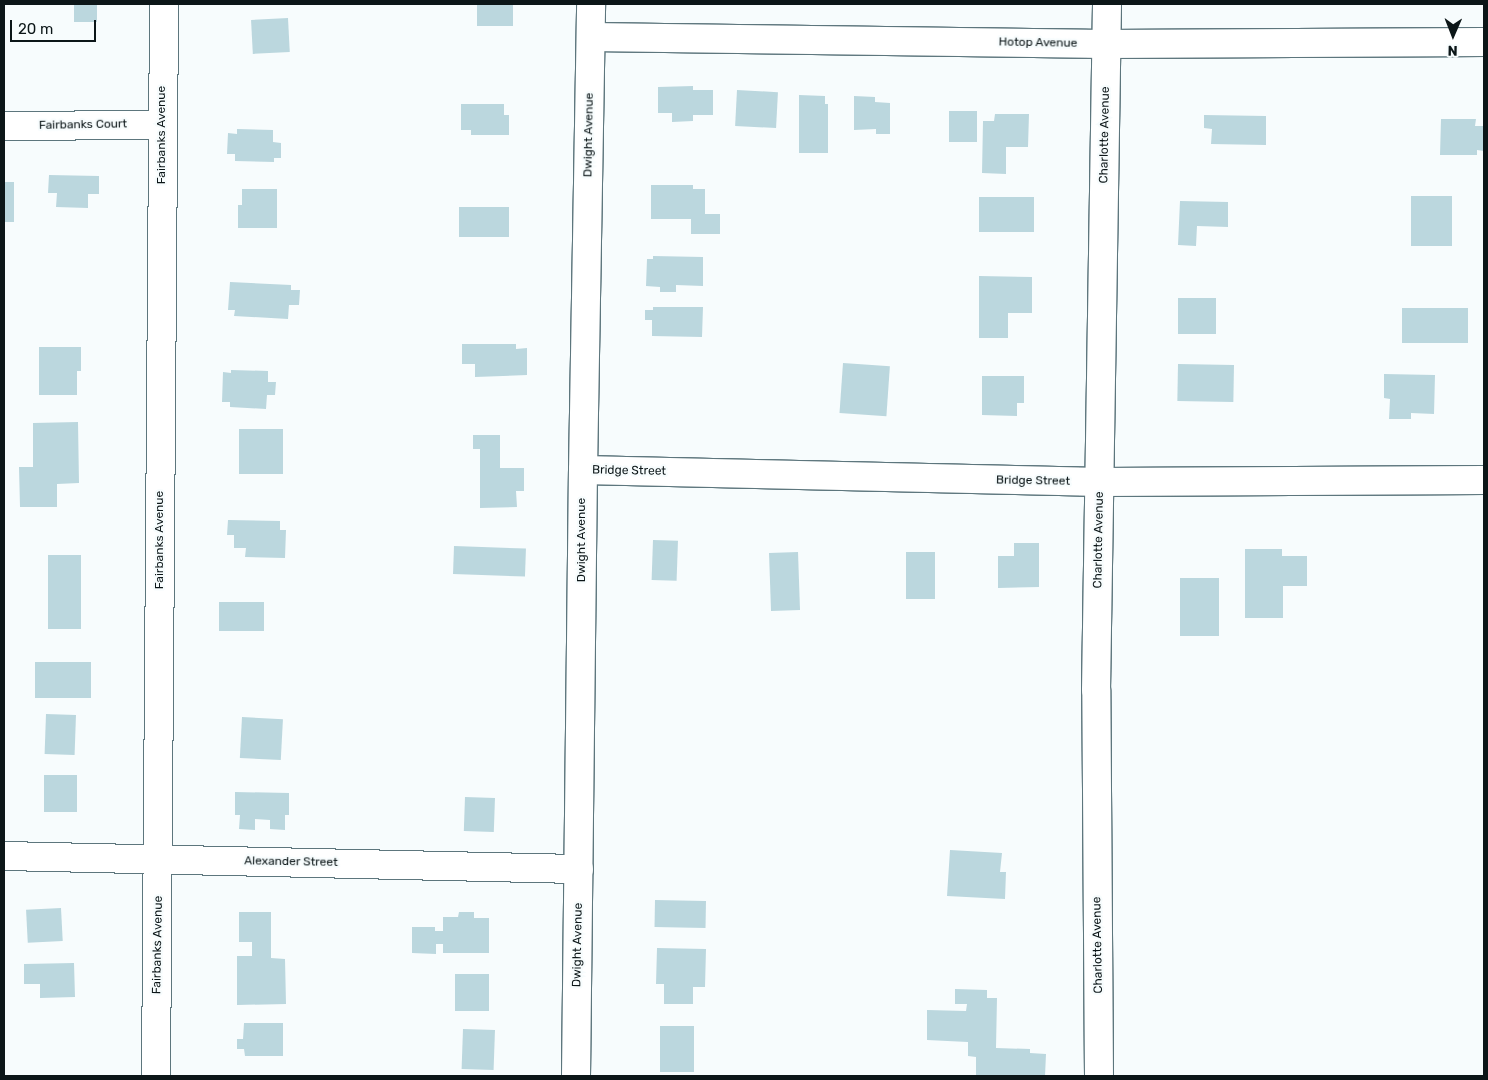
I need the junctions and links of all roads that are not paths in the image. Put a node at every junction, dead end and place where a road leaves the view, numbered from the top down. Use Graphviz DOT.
graph roads {
  1 [pos="164,4"];
  2 [pos="591,4"];
  3 [pos="1106,4"];
  4 [pos="591,37"];
  5 [pos="1484,42"];
  6 [pos="1106,44"];
  7 [pos="162,125"];
  8 [pos="4,126"];
  9 [pos="583,470"];
  10 [pos="1484,480"];
  11 [pos="1101,482"];
  12 [pos="4,856"];
  13 [pos="159,859"];
  14 [pos="579,868"];
  15 [pos="156,1076"];
  16 [pos="576,1076"];
  17 [pos="1100,1076"];
  1 -- 7 [label="street, Fairbanks Avenue"];
  2 -- 4 [label="street, Dwight Avenue"];
  3 -- 6 [label="street, Charlotte Avenue"];
  4 -- 6 [label="street, Hotop Avenue"];
  4 -- 9 [label="street, Dwight Avenue"];
  5 -- 6 [label="street, Hotop Avenue"];
  6 -- 11 [label="street, Charlotte Avenue"];
  7 -- 8 [label="street, Fairbanks Court"];
  7 -- 13 [label="street, Fairbanks Avenue"];
  9 -- 11 [label="street, Bridge Street"];
  9 -- 14 [label="street, Dwight Avenue"];
  10 -- 11 [label="street, Bridge Street"];
  11 -- 17 [label="street, Charlotte Avenue"];
  12 -- 13 [label="street, Alexander Street"];
  13 -- 14 [label="street, Alexander Street"];
  13 -- 15 [label="street, Fairbanks Avenue"];
  14 -- 16 [label="street, Dwight Avenue"];
}
